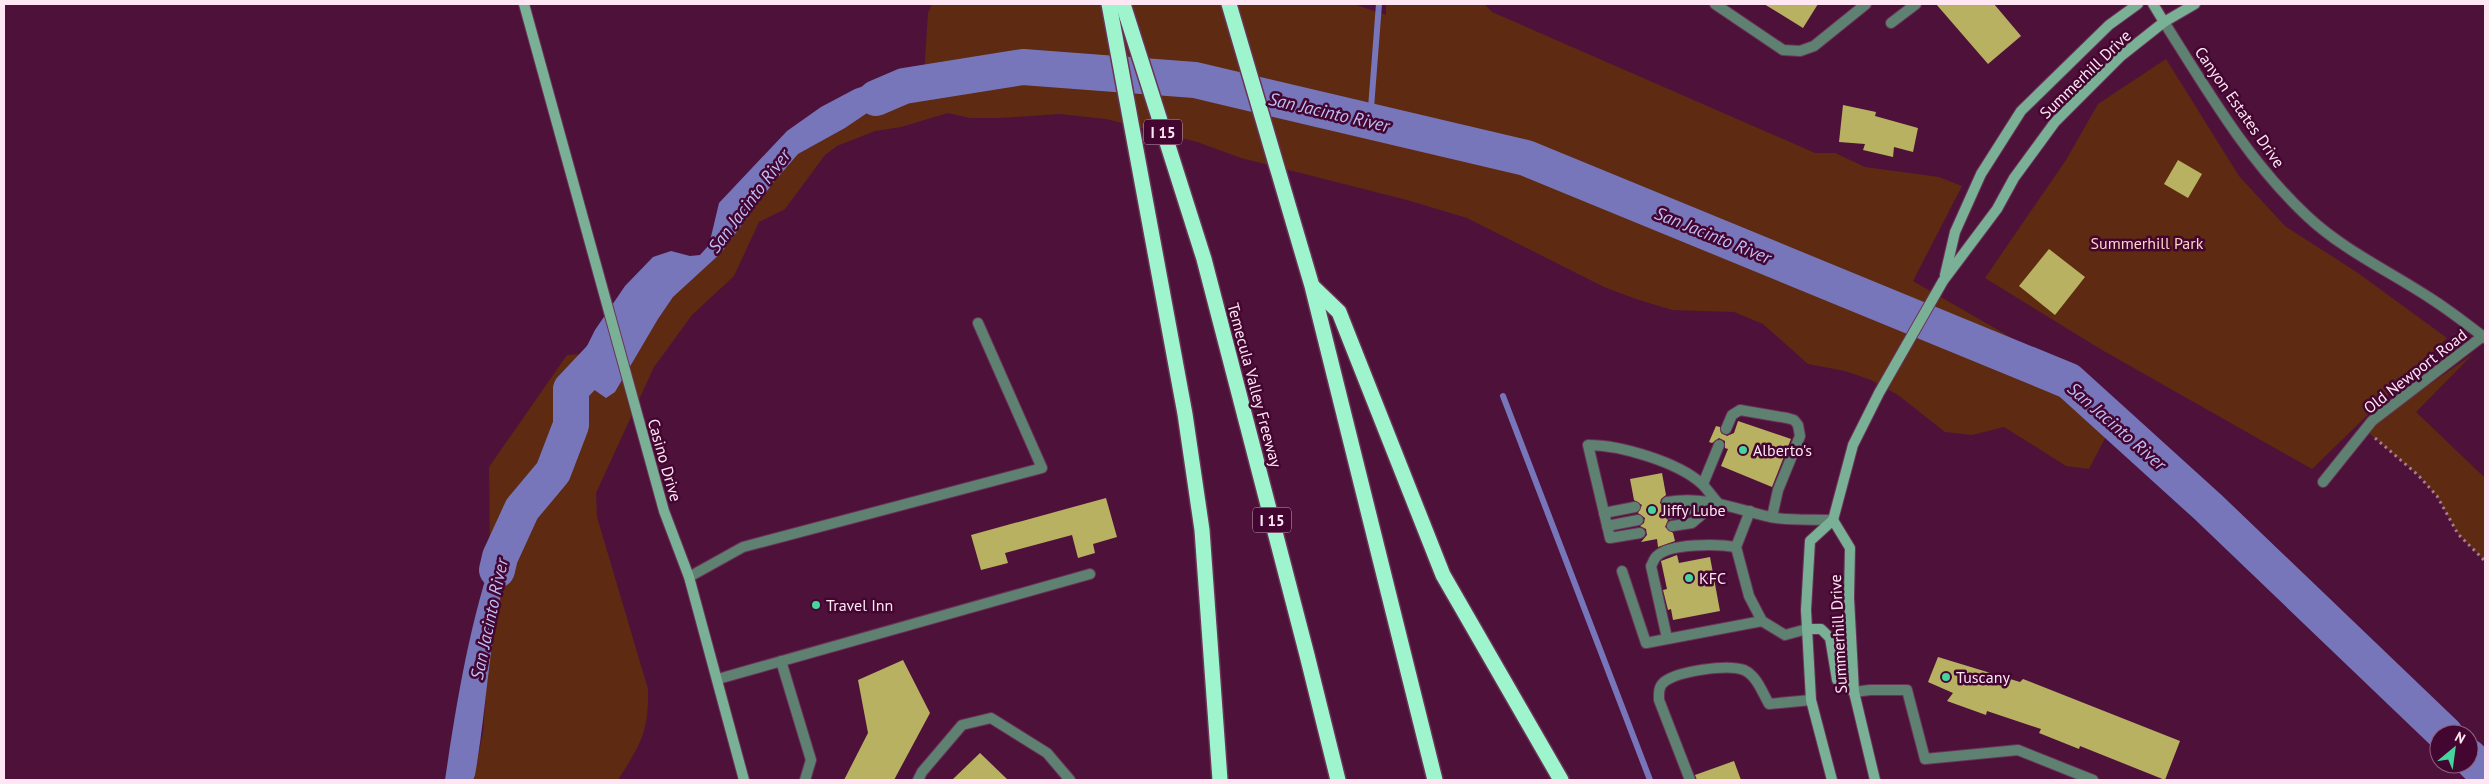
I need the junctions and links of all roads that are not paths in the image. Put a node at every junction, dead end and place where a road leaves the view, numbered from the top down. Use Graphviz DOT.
graph roads {
  1 [pos="524,4"];
  2 [pos="1109,4"];
  3 [pos="1123,4"];
  4 [pos="1228,4"];
  5 [pos="1715,4"];
  6 [pos="1866,4"];
  7 [pos="1916,4"];
  8 [pos="2138,4"];
  9 [pos="2153,4"];
  10 [pos="2195,4"];
  11 [pos="2164,22"];
  12 [pos="1891,24"];
  13 [pos="1943,280"];
  14 [pos="1312,286"];
  15 [pos="978,323"];
  16 [pos="2484,337"];
  17 [pos="1726,429"];
  18 [pos="1719,445"];
  19 [pos="2323,482"];
  20 [pos="1702,484"];
  21 [pos="1667,502"];
  22 [pos="1717,502"];
  23 [pos="1635,507"];
  24 [pos="1750,511"];
  25 [pos="1604,513"];
  26 [pos="1670,514"];
  27 [pos="1772,517"];
  28 [pos="1638,520"];
  29 [pos="1833,520"];
  30 [pos="1607,526"];
  31 [pos="1672,526"];
  32 [pos="1640,533"];
  33 [pos="1736,547"];
  34 [pos="1622,571"];
  35 [pos="1090,574"];
  36 [pos="689,577"];
  37 [pos="1762,620"];
  38 [pos="1807,629"];
  39 [pos="1667,638"];
  40 [pos="781,661"];
  41 [pos="718,679"];
  42 [pos="1854,692"];
  43 [pos="1811,700"];
  44 [pos="2075,776"];
  45 [pos="744,780"];
  46 [pos="805,780"];
  47 [pos="918,780"];
  48 [pos="1070,780"];
  49 [pos="1220,780"];
  50 [pos="1338,780"];
  51 [pos="1435,780"];
  52 [pos="1561,780"];
  53 [pos="1690,780"];
  54 [pos="1832,780"];
  55 [pos="1875,780"];
  56 [pos="2093,780"];
  1 -- 36 [label="main road, Casino Drive"];
  2 -- 49 [label="highway"];
  3 -- 50 [label="highway, Temecula Valley Freeway / I 15"];
  4 -- 14 [label="highway"];
  5 -- 6 [label="street"];
  7 -- 12 [label="street"];
  8 -- 13 [label="main road, Summerhill Drive"];
  9 -- 11 [label="main road, Canyon Estates Drive"];
  10 -- 11 [label="main road, Summerhill Drive"];
  11 -- 13 [label="main road, Summerhill Drive"];
  11 -- 16 [label="street, Canyon Estates Drive"];
  13 -- 29 [label="main road, Summerhill Drive"];
  14 -- 51 [label="highway"];
  14 -- 52 [label="highway"];
  15 -- 36 [label="street"];
  16 -- 19 [label="street, Old Newport Road"];
  17 -- 27 [label="street"];
  18 -- 20 [label="street"];
  20 -- 22 [label="street"];
  20 -- 25 [label="street"];
  21 -- 22 [label="street"];
  22 -- 24 [label="street"];
  22 -- 26 [label="street"];
  22 -- 31 [label="street"];
  23 -- 25 [label="street"];
  24 -- 27 [label="street"];
  24 -- 33 [label="street"];
  25 -- 30 [label="street"];
  27 -- 29 [label="street"];
  28 -- 30 [label="street"];
  29 -- 38 [label="main road, Summerhill Drive"];
  29 -- 42 [label="main road, Summerhill Drive"];
  30 -- 32 [label="street"];
  33 -- 37 [label="street"];
  33 -- 39 [label="street"];
  34 -- 39 [label="street"];
  35 -- 40 [label="street"];
  36 -- 41 [label="main road, Casino Drive"];
  37 -- 38 [label="street"];
  37 -- 39 [label="street"];
  38 -- 42 [label="main road"];
  38 -- 43 [label="main road, Summerhill Drive"];
  40 -- 41 [label="street"];
  40 -- 46 [label="street"];
  41 -- 45 [label="main road, Casino Drive"];
  42 -- 44 [label="street"];
  42 -- 55 [label="main road, Summerhill Drive"];
  43 -- 53 [label="street"];
  43 -- 54 [label="main road, Summerhill Drive"];
  44 -- 56 [label="street"];
  47 -- 48 [label="street"];
}
